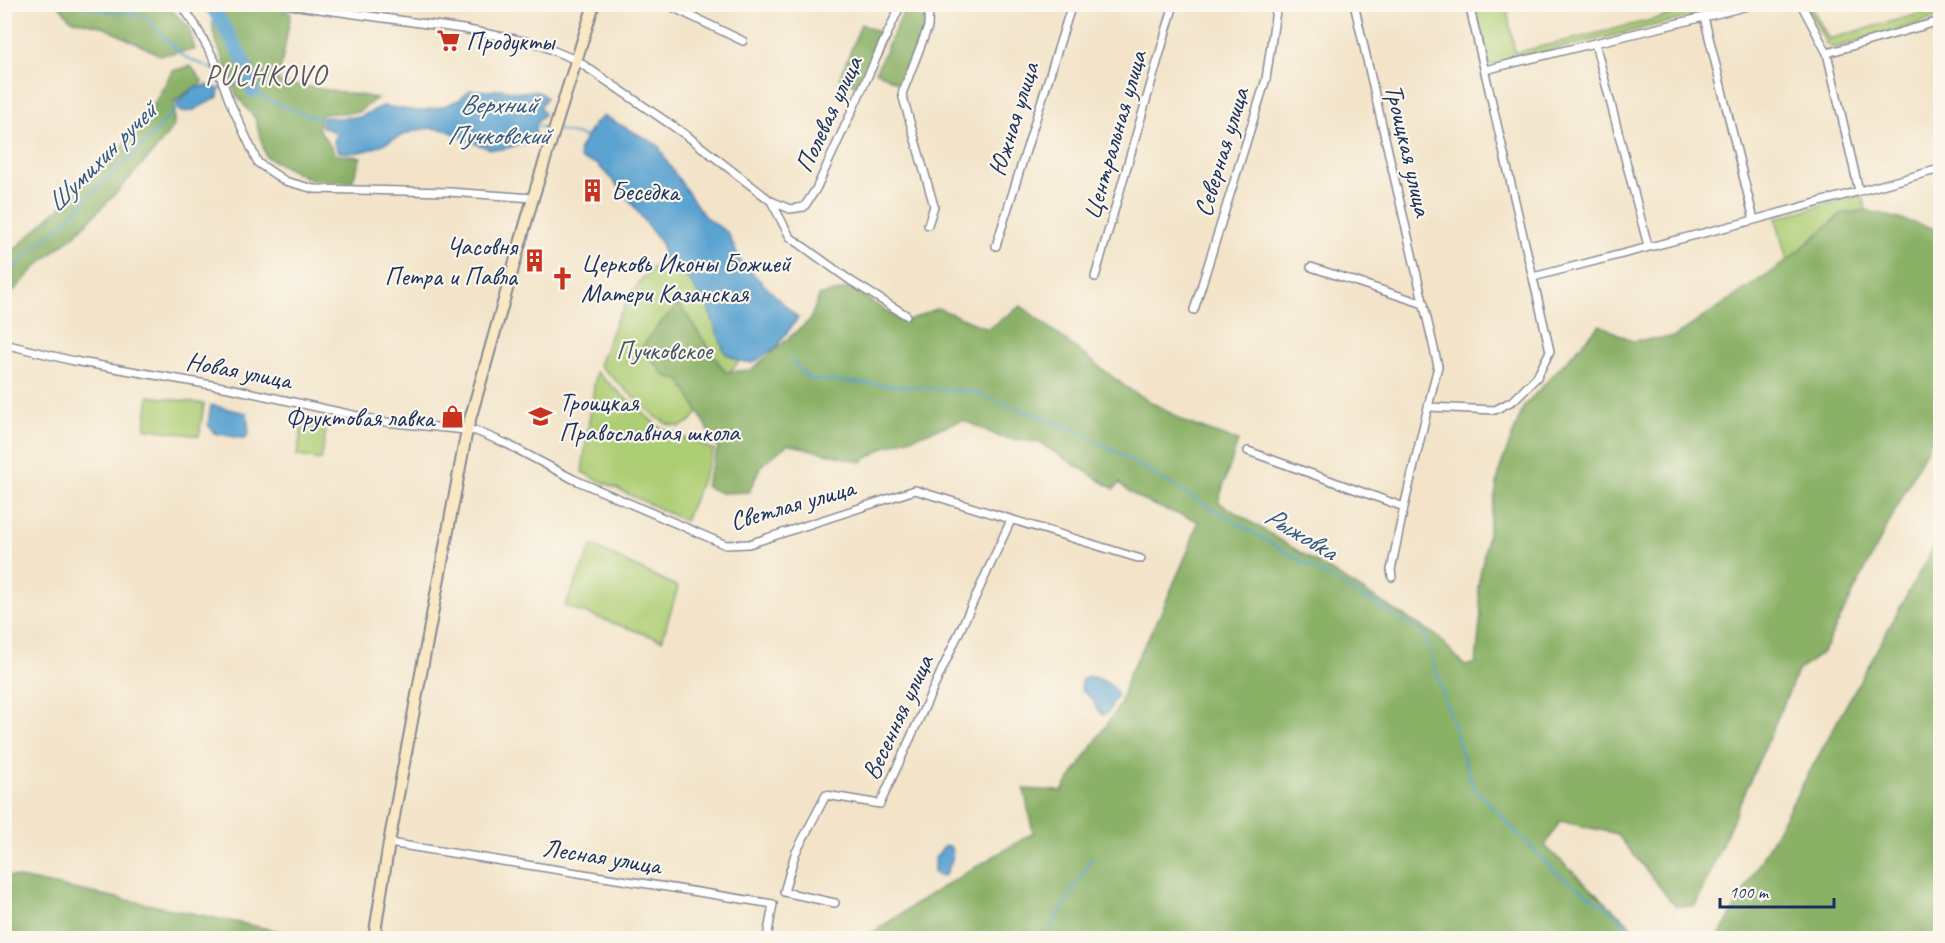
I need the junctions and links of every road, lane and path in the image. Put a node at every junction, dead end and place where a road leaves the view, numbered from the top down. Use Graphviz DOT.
graph roads {
  1 [pos="181,4"];
  2 [pos="283,4"];
  3 [pos="594,4"];
  4 [pos="666,4"];
  5 [pos="901,4"];
  6 [pos="929,4"];
  7 [pos="1072,4"];
  8 [pos="1174,4"];
  9 [pos="1277,4"];
  10 [pos="1354,4"];
  11 [pos="1469,4"];
  12 [pos="1756,4"];
  13 [pos="1802,4"];
  14 [pos="1704,17"];
  15 [pos="1941,21"];
  16 [pos="743,41"];
  17 [pos="1595,43"];
  18 [pos="1827,53"];
  19 [pos="576,60"];
  20 [pos="1485,70"];
  21 [pos="1941,169"];
  22 [pos="1858,191"];
  23 [pos="532,198"];
  24 [pos="771,201"];
  25 [pos="1754,220"];
  26 [pos="928,225"];
  27 [pos="996,246"];
  28 [pos="1648,246"];
  29 [pos="1311,267"];
  30 [pos="1533,277"];
  31 [pos="1095,278"];
  32 [pos="1424,304"];
  33 [pos="1194,310"];
  34 [pos="906,315"];
  35 [pos="4,344"];
  36 [pos="1428,407"];
  37 [pos="467,430"];
  38 [pos="1248,451"];
  39 [pos="1404,507"];
  40 [pos="1011,520"];
  41 [pos="1141,559"];
  42 [pos="1392,577"];
  43 [pos="389,843"];
  44 [pos="835,903"];
  45 [pos="375,939"];
  46 [pos="767,939"];
  1 -- 23 [label="street"];
  2 -- 19 [label="street"];
  3 -- 19 [label="street"];
  4 -- 16 [label="street"];
  5 -- 24 [label="street, Полевая улица"];
  6 -- 26 [label="street"];
  7 -- 27 [label="street, Южная улица"];
  8 -- 31 [label="street, Центральная улица"];
  9 -- 33 [label="street, Северная улица"];
  10 -- 32 [label="street, Троицкая улица"];
  11 -- 20 [label="street"];
  12 -- 14 [label="street"];
  13 -- 18 [label="street"];
  14 -- 17 [label="street"];
  14 -- 25 [label="street"];
  15 -- 18 [label="street"];
  17 -- 20 [label="street"];
  17 -- 28 [label="street"];
  18 -- 22 [label="street"];
  19 -- 23 [label="street"];
  19 -- 24 [label="street"];
  20 -- 30 [label="street"];
  21 -- 22 [label="street"];
  22 -- 25 [label="street"];
  23 -- 37 [label="street"];
  24 -- 34 [label="street"];
  25 -- 28 [label="street"];
  28 -- 30 [label="street"];
  29 -- 32 [label="street"];
  30 -- 36 [label="street"];
  32 -- 36 [label="street, Троицкая улица"];
  35 -- 37 [label="street, Новая улица"];
  36 -- 39 [label="street, Троицкая улица"];
  37 -- 40 [label="street, Светлая улица"];
  37 -- 43 [label="street"];
  38 -- 39 [label="street"];
  39 -- 42 [label="street, Троицкая улица"];
  40 -- 41 [label="street, Светлая улица"];
  40 -- 44 [label="street, Весенняя улица"];
  43 -- 45 [label="street"];
  43 -- 46 [label="street, Лесная улица"];
}
